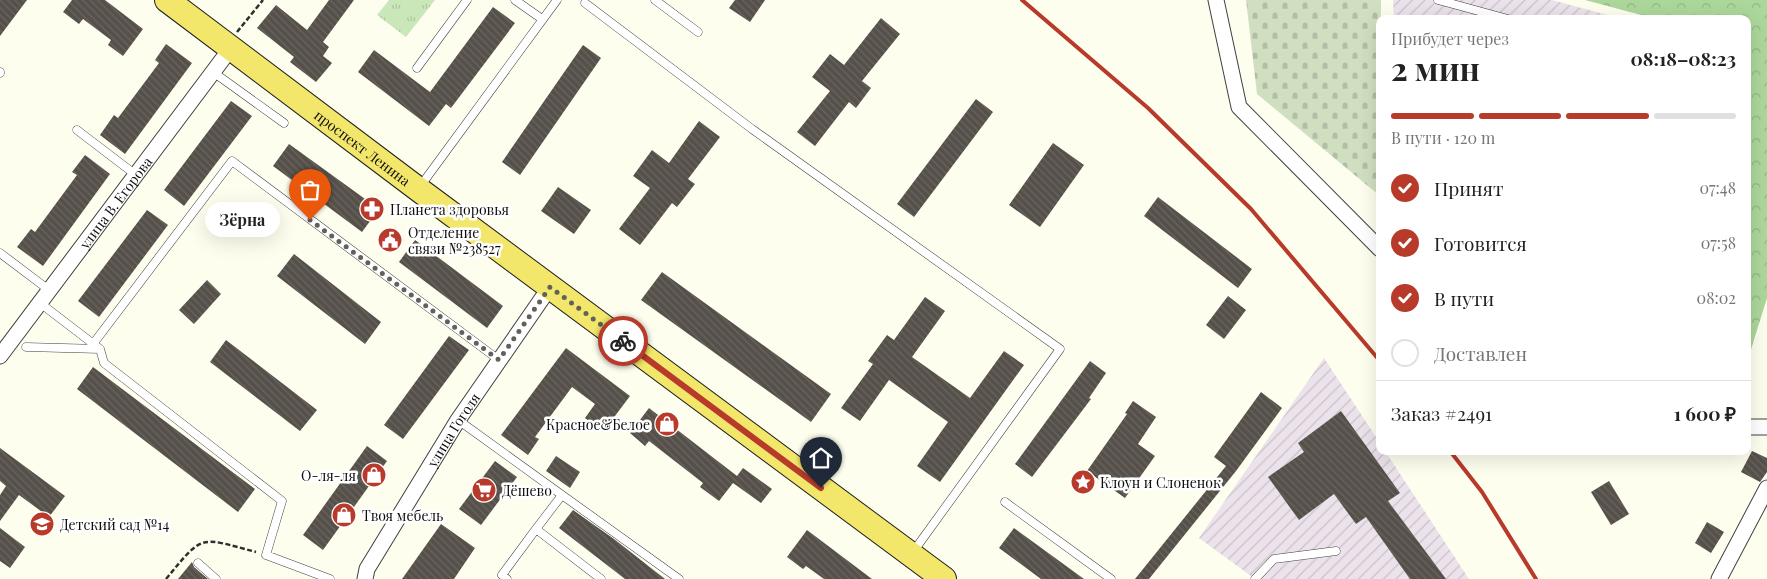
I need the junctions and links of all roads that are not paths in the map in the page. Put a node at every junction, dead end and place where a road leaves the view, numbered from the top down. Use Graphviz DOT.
graph roads {
  1 [pos="167,0"];
  2 [pos="467,0"];
  3 [pos="515,0"];
  4 [pos="557,0"];
  5 [pos="655,0"];
  6 [pos="1216,0"];
  7 [pos="1438,0"];
  8 [pos="585,4"];
  9 [pos="1493,15"];
  10 [pos="542,19"];
  11 [pos="698,32"];
  12 [pos="234,41"];
  13 [pos="417,68"];
  14 [pos="213,72"];
  15 [pos="284,123"];
  16 [pos="77,130"];
  17 [pos="136,175"];
  18 [pos="418,189"];
  19 [pos="1376,245"];
  20 [pos="0,253"];
  21 [pos="550,287"];
  22 [pos="49,290"];
  23 [pos="40,303"];
  24 [pos="93,344"];
  25 [pos="26,347"];
  26 [pos="100,349"];
  27 [pos="0,356"];
  28 [pos="499,360"];
  29 [pos="458,420"];
  30 [pos="1751,427"];
  31 [pos="1767,427"];
  32 [pos="1767,488"];
  33 [pos="562,495"];
  34 [pos="1005,502"];
  35 [pos="536,529"];
  36 [pos="1336,551"];
  37 [pos="911,555"];
  38 [pos="198,563"];
  39 [pos="216,579"];
  40 [pos="330,579"];
  41 [pos="365,579"];
  42 [pos="507,579"];
  43 [pos="601,579"];
  44 [pos="679,579"];
  45 [pos="944,579"];
  46 [pos="1111,579"];
  47 [pos="1255,579"];
  48 [pos="1719,579"];
  1 -- 12 [label="main road, проспект Ленина"];
  2 -- 13 [label="lane"];
  3 -- 10 [label="lane"];
  4 -- 10 [label="lane"];
  5 -- 11 [label="lane"];
  6 -- 19 [label="street"];
  7 -- 9 [label="lane"];
  8 -- 37 [label="lane"];
  10 -- 18 [label="lane"];
  12 -- 14 [label="street, улица В. Егорова"];
  12 -- 18 [label="main road, проспект Ленина"];
  14 -- 15 [label="lane"];
  14 -- 17 [label="street, улица В. Егорова"];
  16 -- 17 [label="lane"];
  17 -- 22 [label="street, улица В. Егорова"];
  18 -- 21 [label="main road, проспект Ленина"];
  20 -- 22 [label="lane"];
  21 -- 28 [label="street, улица Гоголя"];
  21 -- 37 [label="main road, проспект Ленина"];
  22 -- 23 [label="street, улица В. Егорова"];
  23 -- 24 [label="lane"];
  23 -- 27 [label="street, улица В. Егорова"];
  24 -- 26 [label="lane"];
  24 -- 28 [label="lane"];
  25 -- 26 [label="lane"];
  26 -- 40 [label="lane"];
  28 -- 29 [label="street, улица Гоголя"];
  29 -- 33 [label="lane"];
  29 -- 41 [label="street, улица Гоголя"];
  30 -- 31 [label="street"];
  32 -- 48 [label="street"];
  33 -- 35 [label="lane"];
  33 -- 44 [label="lane"];
  34 -- 46 [label="lane"];
  35 -- 42 [label="lane"];
  35 -- 43 [label="lane"];
  36 -- 47 [label="lane"];
  37 -- 45 [label="main road, проспект Ленина"];
  38 -- 39 [label="lane"];
}
